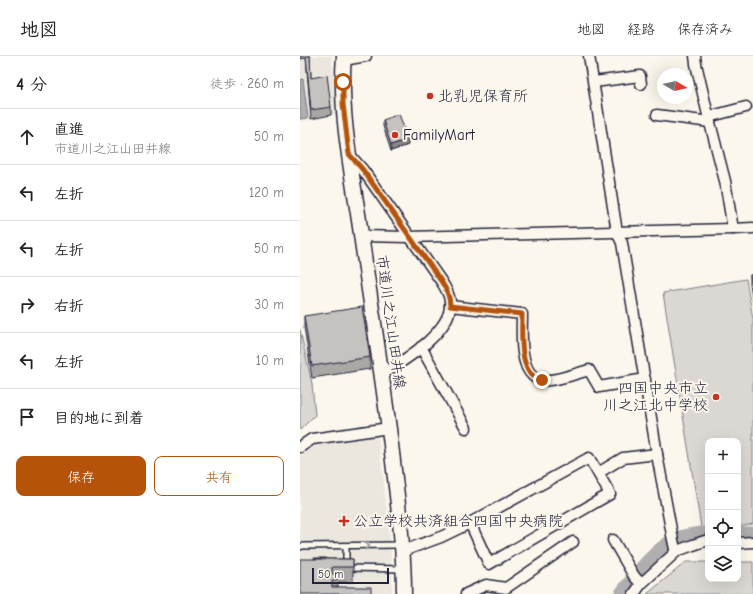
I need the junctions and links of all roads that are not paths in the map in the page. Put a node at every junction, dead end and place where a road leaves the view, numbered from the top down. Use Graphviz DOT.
graph roads {
  1 [pos="366,56"];
  2 [pos="589,56"];
  3 [pos="695,56"];
  4 [pos="344,58"];
  5 [pos="594,82"];
  6 [pos="641,84"];
  7 [pos="746,107"];
  8 [pos="657,115"];
  9 [pos="709,119"];
  10 [pos="349,154"];
  11 [pos="753,228"];
  12 [pos="733,229"];
  13 [pos="617,232"];
  14 [pos="361,236"];
  15 [pos="410,237"];
  16 [pos="450,306"];
  17 [pos="421,347"];
  18 [pos="381,375"];
  19 [pos="645,379"];
  20 [pos="389,428"];
  21 [pos="466,428"];
  22 [pos="300,447"];
  23 [pos="657,454"];
  24 [pos="598,473"];
  25 [pos="470,523"];
  26 [pos="613,540"];
  27 [pos="705,541"];
  28 [pos="573,542"];
  29 [pos="753,542"];
  30 [pos="741,543"];
  31 [pos="346,546"];
  32 [pos="675,546"];
  33 [pos="300,547"];
  34 [pos="403,548"];
  35 [pos="339,568"];
  36 [pos="346,568"];
  37 [pos="404,569"];
  38 [pos="639,581"];
  39 [pos="404,594"];
  40 [pos="466,594"];
  41 [pos="634,594"];
  1 -- 4 [label="street"];
  2 -- 5 [label="street"];
  3 -- 9 [label="street"];
  4 -- 10 [label="street, 市道川之江山田井線"];
  5 -- 6 [label="street"];
  5 -- 13 [label="street"];
  7 -- 9 [label="street"];
  8 -- 9 [label="street"];
  9 -- 12 [label="street"];
  10 -- 14 [label="street, 市道川之江山田井線"];
  10 -- 15 [label="street"];
  11 -- 12 [label="street"];
  12 -- 13 [label="street"];
  13 -- 15 [label="street"];
  13 -- 19 [label="street"];
  14 -- 15 [label="street"];
  14 -- 18 [label="street, 市道川之江山田井線"];
  15 -- 16 [label="street"];
  16 -- 17 [label="street"];
  16 -- 19 [label="street"];
  17 -- 18 [label="street"];
  17 -- 21 [label="street"];
  18 -- 20 [label="street, 市道川之江山田井線"];
  19 -- 23 [label="street"];
  20 -- 22 [label="street"];
  20 -- 34 [label="street, 市道川之江山田井線"];
  23 -- 24 [label="street"];
  23 -- 32 [label="street"];
  24 -- 25 [label="street"];
  24 -- 25 [label="street"];
  25 -- 34 [label="street"];
  26 -- 38 [label="street"];
  27 -- 32 [label="street"];
  28 -- 40 [label="street"];
  29 -- 30 [label="street"];
  31 -- 33 [label="lane"];
  31 -- 34 [label="lane, one-way"];
  31 -- 36 [label="lane"];
  32 -- 38 [label="street"];
  34 -- 37 [label="street, 市道川之江山田井線"];
  35 -- 36 [label="lane"];
  36 -- 37 [label="lane"];
  37 -- 39 [label="street, 市道川之江山田井線"];
  38 -- 41 [label="street"];
}
